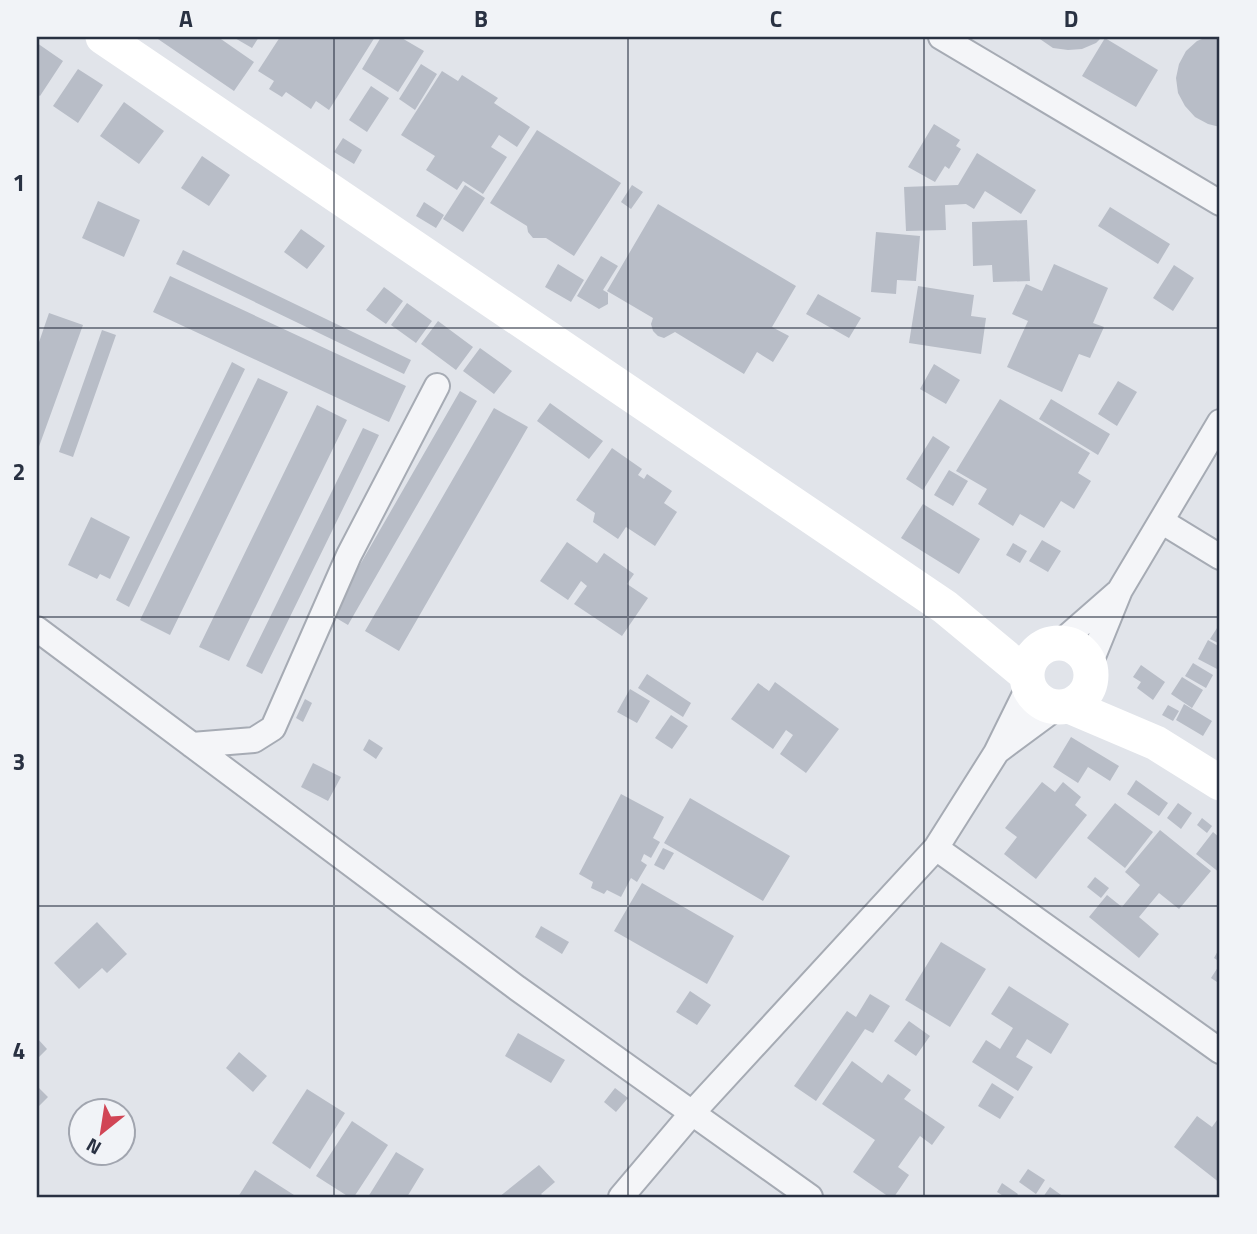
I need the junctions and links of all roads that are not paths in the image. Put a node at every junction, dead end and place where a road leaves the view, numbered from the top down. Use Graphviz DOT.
graph roads {
  1 [pos="103,37"];
  2 [pos="941,37"];
  3 [pos="1220,203"];
  4 [pos="437,386"];
  5 [pos="1220,422"];
  6 [pos="1161,521"];
  7 [pos="1220,557"];
  8 [pos="1120,590"];
  9 [pos="946,607"];
  10 [pos="37,629"];
  11 [pos="1053,644"];
  12 [pos="1091,670"];
  13 [pos="1028,680"];
  14 [pos="1063,706"];
  15 [pos="1156,743"];
  16 [pos="192,745"];
  17 [pos="996,753"];
  18 [pos="1220,783"];
  19 [pos="936,848"];
  20 [pos="1220,1051"];
  21 [pos="692,1112"];
  22 [pos="621,1197"];
  23 [pos="810,1197"];
  1 -- 9 [label="street"];
  2 -- 3 [label="street"];
  4 -- 16 [label="street"];
  5 -- 6 [label="street"];
  6 -- 7 [label="street"];
  6 -- 8 [label="street"];
  8 -- 11 [label="street"];
  8 -- 12 [label="street"];
  9 -- 11 [label="street"];
  9 -- 13 [label="street"];
  10 -- 16 [label="street"];
  11 -- 12 [label="street"];
  11 -- 13 [label="street"];
  12 -- 14 [label="street"];
  12 -- 15 [label="street"];
  13 -- 14 [label="street"];
  13 -- 17 [label="street"];
  14 -- 15 [label="street"];
  14 -- 17 [label="street"];
  15 -- 18 [label="street"];
  16 -- 21 [label="street"];
  17 -- 19 [label="street"];
  19 -- 20 [label="street"];
  19 -- 21 [label="street"];
  21 -- 22 [label="street"];
  21 -- 23 [label="street"];
}
